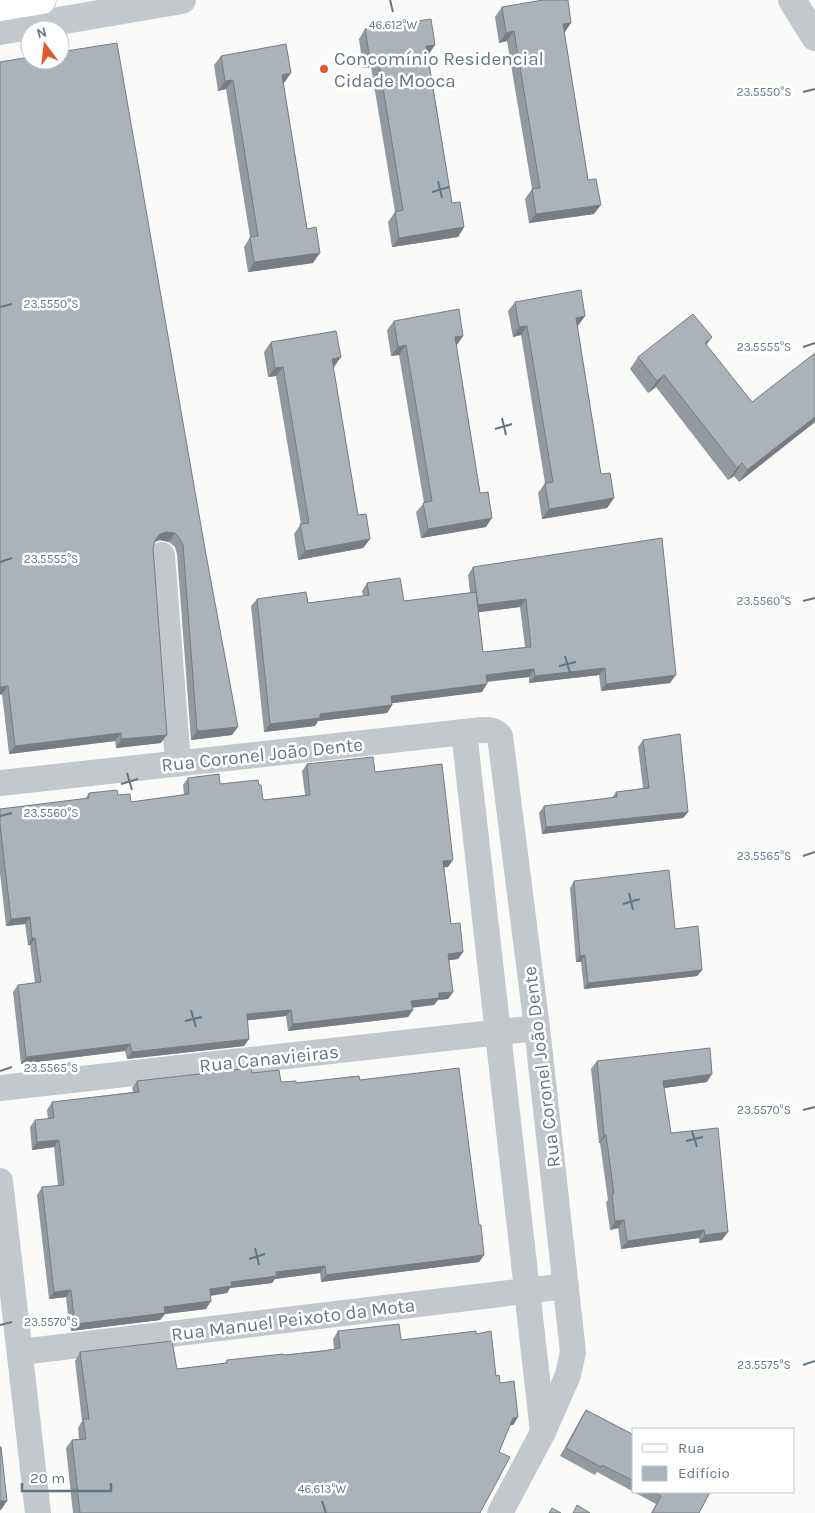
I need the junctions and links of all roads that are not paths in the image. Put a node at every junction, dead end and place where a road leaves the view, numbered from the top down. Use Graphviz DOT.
graph roads {
  1 [pos="42,0"];
  2 [pos="182,0"];
  3 [pos="792,0"];
  4 [pos="0,7"];
  5 [pos="0,31"];
  6 [pos="815,38"];
  7 [pos="162,555"];
  8 [pos="464,732"];
  9 [pos="178,763"];
  10 [pos="0,783"];
  11 [pos="537,1028"];
  12 [pos="498,1032"];
  13 [pos="0,1088"];
  14 [pos="0,1181"];
  15 [pos="566,1286"];
  16 [pos="527,1291"];
  17 [pos="21,1352"];
  18 [pos="543,1432"];
  19 [pos="38,1513"];
  20 [pos="500,1513"];
  1 -- 4 [label="main road"];
  2 -- 5 [label="street"];
  3 -- 6 [label="street"];
  7 -- 9 [label="street"];
  8 -- 9 [label="street, Rua Coronel João Dente"];
  8 -- 11 [label="street, Rua Coronel João Dente"];
  8 -- 12 [label="street, Rua Coronel João Dente"];
  9 -- 10 [label="street, Rua Coronel João Dente"];
  11 -- 12 [label="street, Rua Canavieiras"];
  11 -- 15 [label="street, Rua Coronel João Dente"];
  12 -- 13 [label="street, Rua Canavieiras"];
  12 -- 16 [label="street, Rua Coronel João Dente"];
  14 -- 17 [label="street"];
  15 -- 16 [label="street, Rua Manuel Peixoto da Mota"];
  15 -- 18 [label="street, Rua Coronel João Dente"];
  16 -- 17 [label="street, Rua Manuel Peixoto da Mota"];
  16 -- 18 [label="street, Rua Coronel João Dente"];
  17 -- 19 [label="street"];
  18 -- 20 [label="street, Rua Coronel João Dente"];
}
